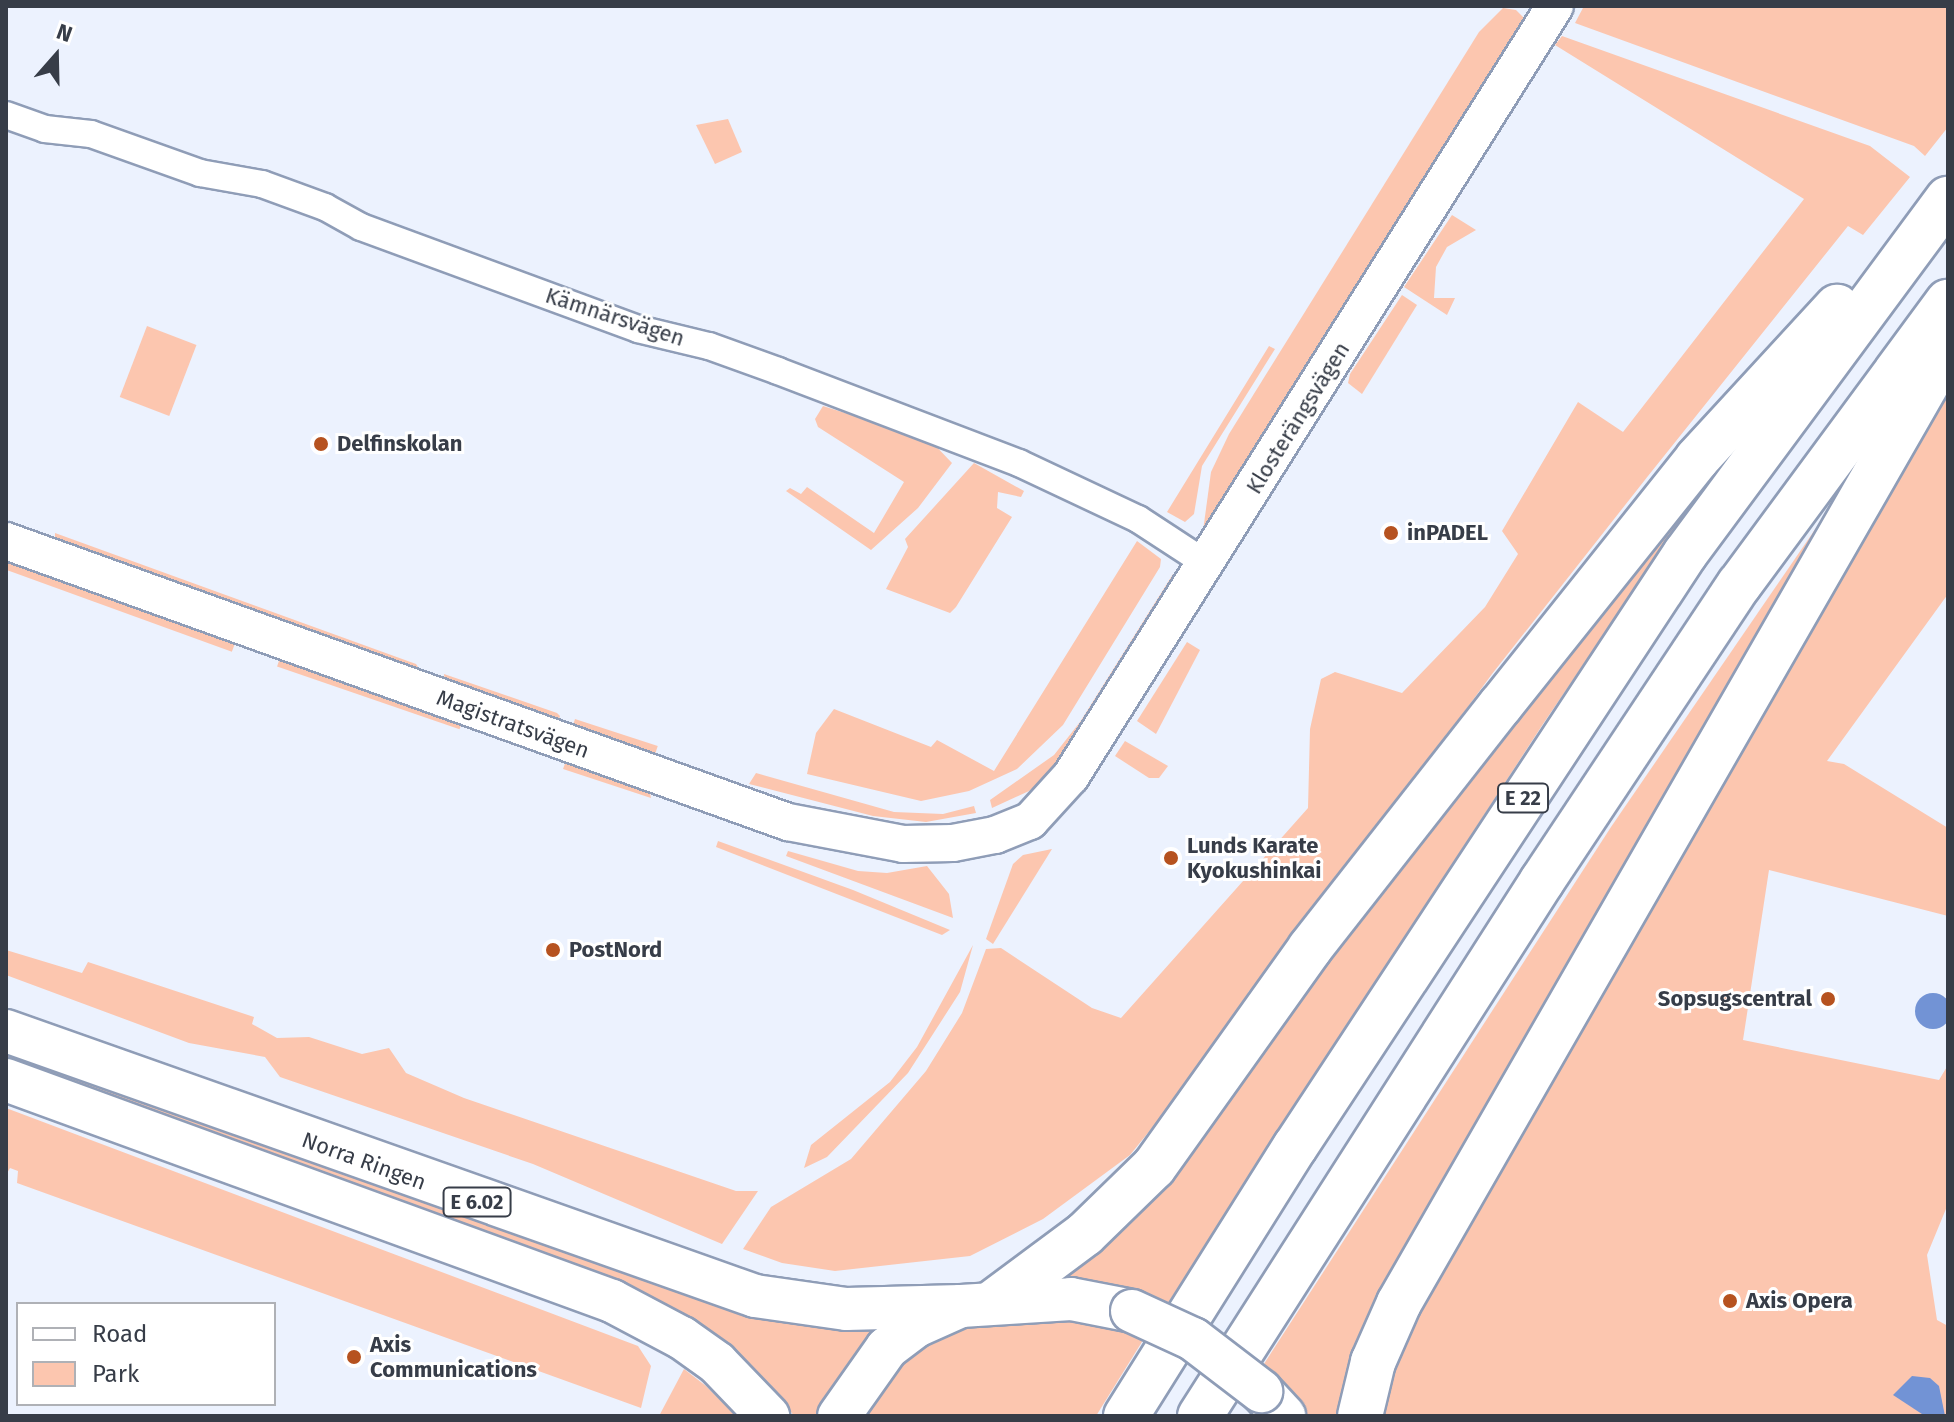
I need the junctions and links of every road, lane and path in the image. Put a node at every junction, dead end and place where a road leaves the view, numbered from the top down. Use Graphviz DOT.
graph roads {
  1 [pos="1555,6"];
  2 [pos="6,115"];
  3 [pos="1948,197"];
  4 [pos="1948,302"];
  5 [pos="1948,347"];
  6 [pos="6,541"];
  7 [pos="1207,564"];
  8 [pos="1030,821"];
  9 [pos="6,1031"];
  10 [pos="6,1080"];
  11 [pos="978,1303"];
  12 [pos="1272,1404"];
  13 [pos="768,1416"];
  14 [pos="839,1416"];
  15 [pos="1126,1416"];
  16 [pos="1200,1416"];
  17 [pos="1360,1416"];
  1 -- 7 [label="street, Klosterängsvägen"];
  2 -- 7 [label="street, Kämnärsvägen"];
  3 -- 11 [label="highway"];
  3 -- 15 [label="highway, E 22"];
  4 -- 16 [label="highway, E 22"];
  5 -- 17 [label="highway"];
  6 -- 8 [label="street, Magistratsvägen"];
  7 -- 8 [label="street, Klosterängsvägen"];
  9 -- 11 [label="main road, Norra Ringen / E 6.02"];
  10 -- 13 [label="main road, Norra Ringen / E 6.02"];
  11 -- 12 [label="main road, Norra Ringen, bridge"];
  11 -- 14 [label="main road"];
}
